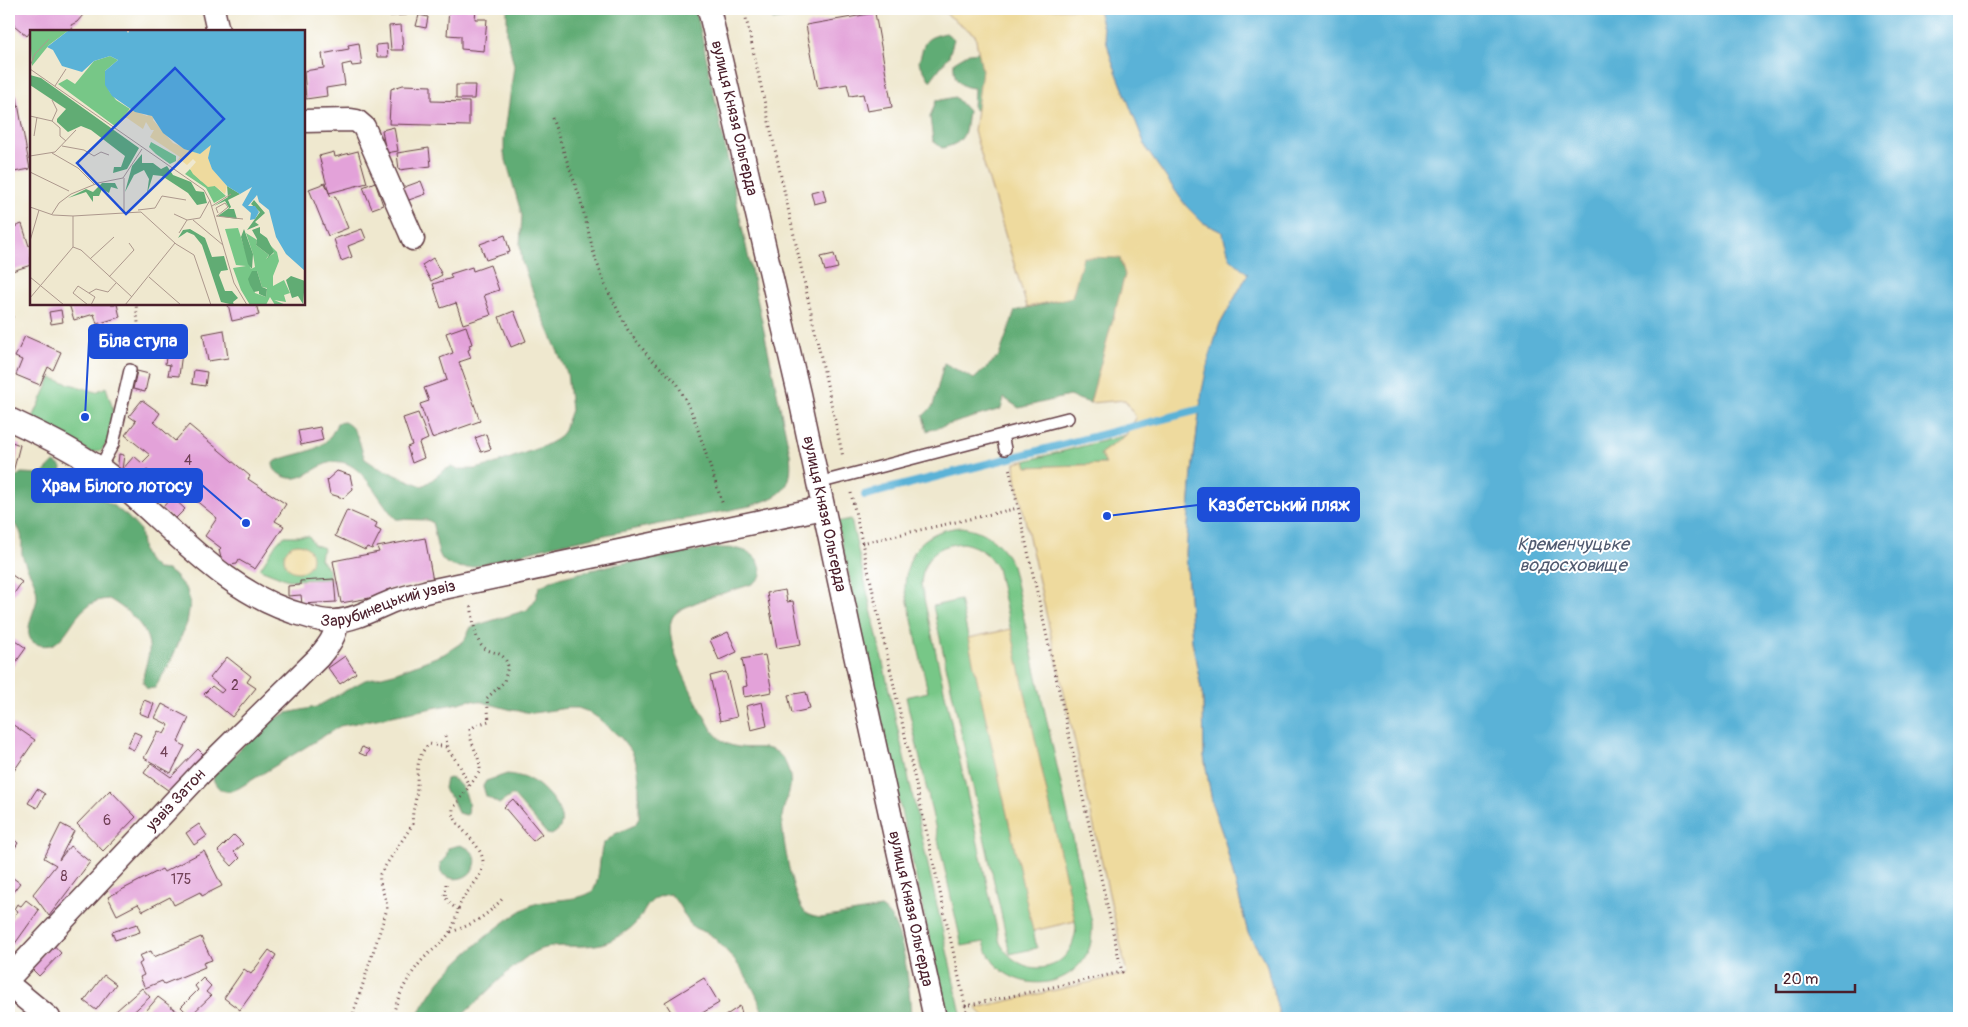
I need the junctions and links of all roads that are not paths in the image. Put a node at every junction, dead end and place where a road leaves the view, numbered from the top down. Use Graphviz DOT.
graph roads {
  1 [pos="213,9"];
  2 [pos="709,9"];
  3 [pos="218,30"];
  4 [pos="305,121"];
  5 [pos="414,239"];
  6 [pos="130,370"];
  7 [pos="1068,418"];
  8 [pos="9,419"];
  9 [pos="1002,435"];
  10 [pos="1005,449"];
  11 [pos="99,469"];
  12 [pos="818,483"];
  13 [pos="823,508"];
  14 [pos="337,621"];
  15 [pos="9,978"];
  16 [pos="9,985"];
  17 [pos="49,1018"];
  18 [pos="936,1018"];
  1 -- 3 [label="street"];
  2 -- 12 [label="street, вулиця Князя Ольгерда"];
  4 -- 5 [label="street"];
  6 -- 11 [label="lane"];
  7 -- 9 [label="lane"];
  8 -- 11 [label="street, Зарубинецький узвіз"];
  9 -- 10 [label="lane"];
  9 -- 12 [label="lane"];
  11 -- 14 [label="street, Зарубинецький узвіз"];
  12 -- 13 [label="street, вулиця Князя Ольгерда"];
  13 -- 14 [label="street, Зарубинецький узвіз"];
  13 -- 18 [label="street, вулиця Князя Ольгерда"];
  14 -- 15 [label="street, узвіз Затон"];
  16 -- 17 [label="street"];
}
